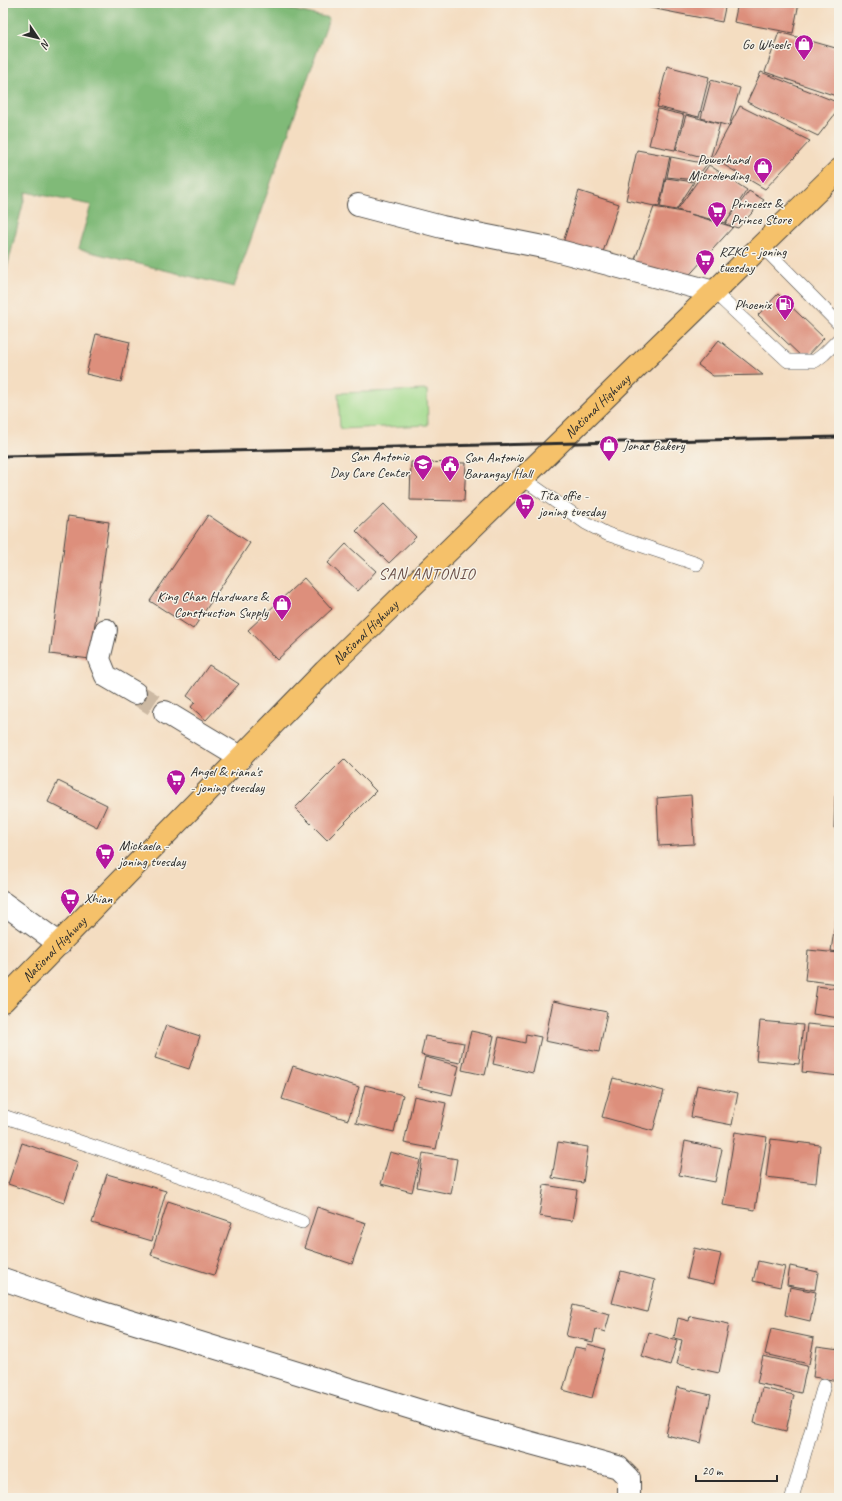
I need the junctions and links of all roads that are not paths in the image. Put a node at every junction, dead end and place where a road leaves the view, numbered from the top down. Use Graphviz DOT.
graph roads {
  1 [pos="839,170"];
  2 [pos="358,205"];
  3 [pos="762,246"];
  4 [pos="714,292"];
  5 [pos="839,324"];
  6 [pos="839,339"];
  7 [pos="522,478"];
  8 [pos="697,564"];
  9 [pos="106,630"];
  10 [pos="135,693"];
  11 [pos="165,712"];
  12 [pos="241,758"];
  13 [pos="3,903"];
  14 [pos="60,944"];
  15 [pos="3,1001"];
  16 [pos="3,1116"];
  17 [pos="302,1222"];
  18 [pos="3,1279"];
  19 [pos="824,1385"];
  20 [pos="629,1498"];
  21 [pos="792,1498"];
  1 -- 3 [label="main road, National Highway"];
  2 -- 4 [label="street"];
  3 -- 4 [label="main road, National Highway"];
  3 -- 5 [label="lane"];
  4 -- 6 [label="lane"];
  4 -- 7 [label="main road, National Highway"];
  7 -- 8 [label="lane"];
  7 -- 12 [label="main road, National Highway"];
  9 -- 10 [label="street"];
  11 -- 12 [label="street"];
  12 -- 14 [label="main road, National Highway"];
  13 -- 14 [label="street"];
  14 -- 15 [label="main road, National Highway"];
  16 -- 17 [label="lane"];
  18 -- 20 [label="street"];
  19 -- 21 [label="lane"];
}
